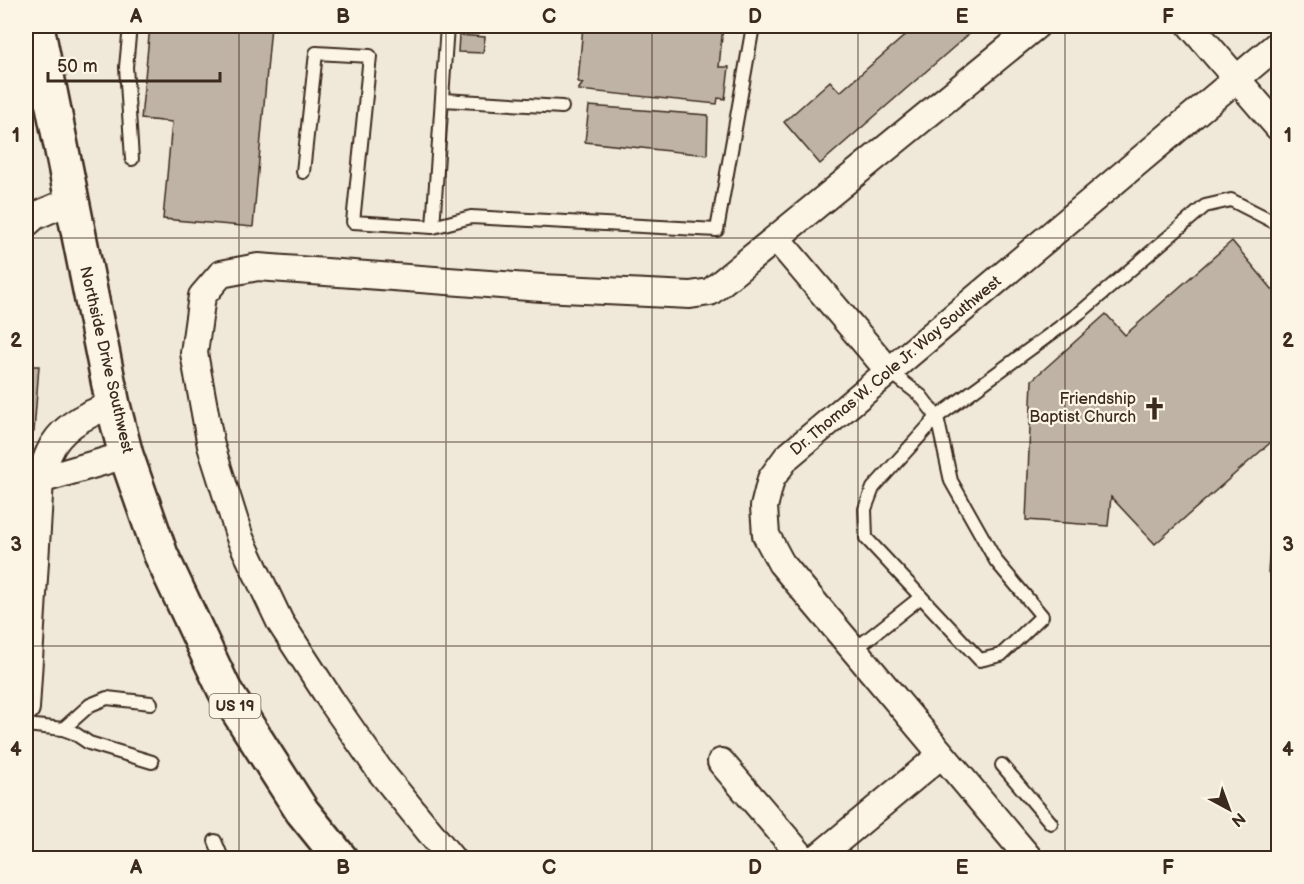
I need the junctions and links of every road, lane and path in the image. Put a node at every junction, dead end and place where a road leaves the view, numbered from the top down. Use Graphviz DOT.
graph roads {
  1 [pos="38,26"];
  2 [pos="130,26"];
  3 [pos="447,26"];
  4 [pos="753,26"];
  5 [pos="1036,26"];
  6 [pos="1191,26"];
  7 [pos="1278,44"];
  8 [pos="1237,79"];
  9 [pos="443,100"];
  10 [pos="562,107"];
  11 [pos="1278,126"];
  12 [pos="132,159"];
  13 [pos="303,172"];
  14 [pos="72,200"];
  15 [pos="26,224"];
  16 [pos="1278,224"];
  17 [pos="433,227"];
  18 [pos="777,239"];
  19 [pos="889,371"];
  20 [pos="113,405"];
  21 [pos="937,417"];
  22 [pos="126,455"];
  23 [pos="33,480"];
  24 [pos="921,597"];
  25 [pos="854,651"];
  26 [pos="150,703"];
  27 [pos="26,708"];
  28 [pos="26,725"];
  29 [pos="63,729"];
  30 [pos="941,755"];
  31 [pos="152,762"];
  32 [pos="721,762"];
  33 [pos="1002,765"];
  34 [pos="1051,823"];
  35 [pos="215,841"];
  36 [pos="222,858"];
  37 [pos="340,858"];
  38 [pos="451,858"];
  39 [pos="803,858"];
  40 [pos="817,858"];
  41 [pos="1029,858"];
  1 -- 14 [label="main road, Northside Drive Southwest / US 19"];
  2 -- 12 [label="lane"];
  3 -- 9 [label="lane"];
  4 -- 17 [label="lane"];
  5 -- 18 [label="street"];
  6 -- 8 [label="street"];
  7 -- 8 [label="street, Dr. Thomas W. Cole Jr. Way Southwest"];
  8 -- 11 [label="street"];
  8 -- 19 [label="street, Dr. Thomas W. Cole Jr. Way Southwest"];
  9 -- 10 [label="lane"];
  9 -- 17 [label="lane"];
  13 -- 17 [label="lane"];
  14 -- 15 [label="street"];
  14 -- 20 [label="main road, Northside Drive Southwest / US 19"];
  16 -- 21 [label="lane"];
  18 -- 19 [label="street"];
  18 -- 38 [label="street"];
  19 -- 21 [label="lane"];
  19 -- 25 [label="street, Dr. Thomas W. Cole Jr. Way Southwest"];
  20 -- 22 [label="main road, Northside Drive Southwest / US 19"];
  20 -- 23 [label="street"];
  21 -- 24 [label="lane"];
  21 -- 24 [label="lane"];
  22 -- 23 [label="street"];
  22 -- 37 [label="main road, Northside Drive Southwest / US 19"];
  23 -- 27 [label="street"];
  24 -- 25 [label="lane"];
  25 -- 30 [label="street, Dr. Thomas W. Cole Jr. Way Southwest"];
  26 -- 29 [label="lane"];
  28 -- 29 [label="lane"];
  29 -- 31 [label="lane"];
  30 -- 40 [label="street"];
  30 -- 41 [label="street, Dr. Thomas W. Cole Jr. Way Southwest"];
  32 -- 39 [label="street"];
  33 -- 34 [label="lane"];
  35 -- 36 [label="lane"];
}
